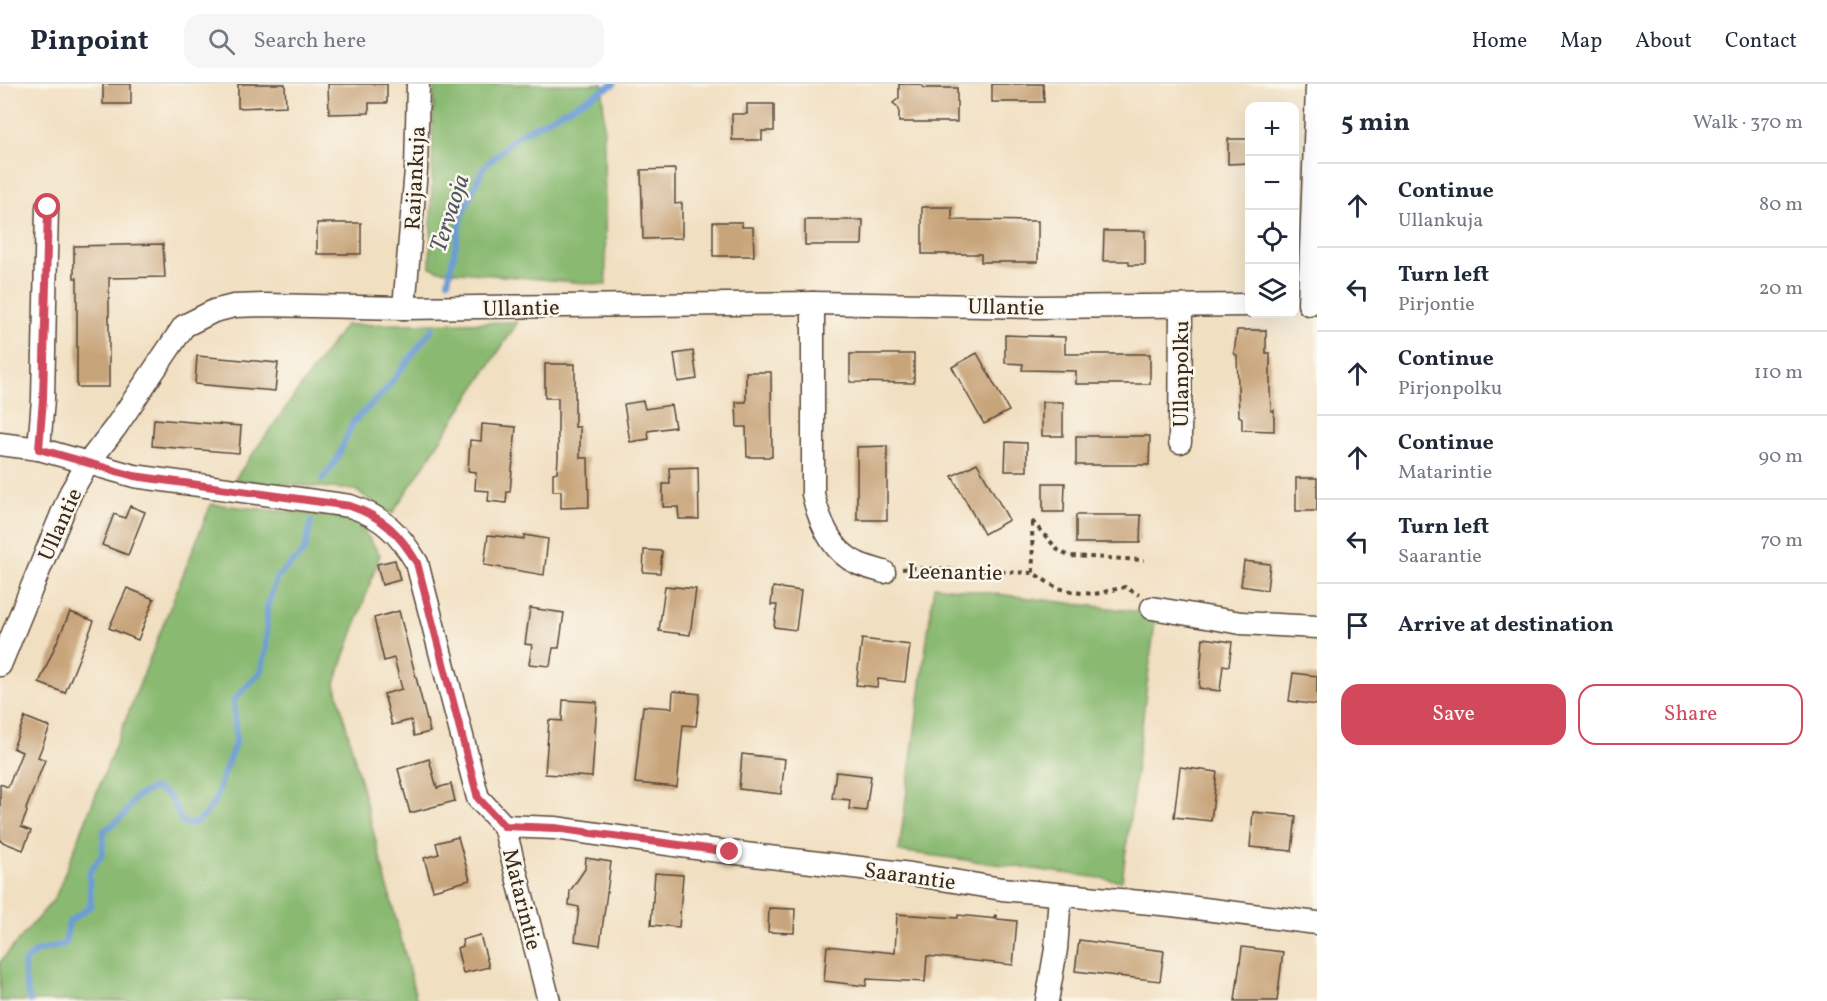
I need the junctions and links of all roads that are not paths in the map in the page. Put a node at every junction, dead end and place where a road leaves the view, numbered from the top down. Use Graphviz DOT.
graph roads {
  1 [pos="418,84"];
  2 [pos="1317,88"];
  3 [pos="48,207"];
  4 [pos="813,303"];
  5 [pos="1307,304"];
  6 [pos="1245,305"];
  7 [pos="1181,307"];
  8 [pos="404,308"];
  9 [pos="1180,442"];
  10 [pos="0,444"];
  11 [pos="39,449"];
  12 [pos="88,463"];
  13 [pos="884,572"];
  14 [pos="1152,608"];
  15 [pos="1317,627"];
  16 [pos="0,665"];
  17 [pos="504,826"];
  18 [pos="1060,896"];
  19 [pos="1317,923"];
  20 [pos="549,1001"];
  21 [pos="1047,1001"];
  1 -- 8 [label="street, Raijankuja"];
  2 -- 5 [label="street"];
  3 -- 11 [label="street"];
  4 -- 7 [label="street, Ullantie"];
  4 -- 8 [label="street, Ullantie"];
  4 -- 13 [label="street, Leenantie"];
  6 -- 7 [label="street, Ullantie"];
  7 -- 9 [label="street, Ullanpolku"];
  8 -- 12 [label="street, Ullantie"];
  10 -- 11 [label="street, Matarintie"];
  11 -- 12 [label="street, Matarintie"];
  12 -- 16 [label="street, Ullantie"];
  12 -- 17 [label="street, Matarintie"];
  14 -- 15 [label="street"];
  17 -- 18 [label="street, Saarantie"];
  17 -- 20 [label="street, Matarintie"];
  18 -- 19 [label="street, Saarantie"];
  18 -- 21 [label="street"];
}
